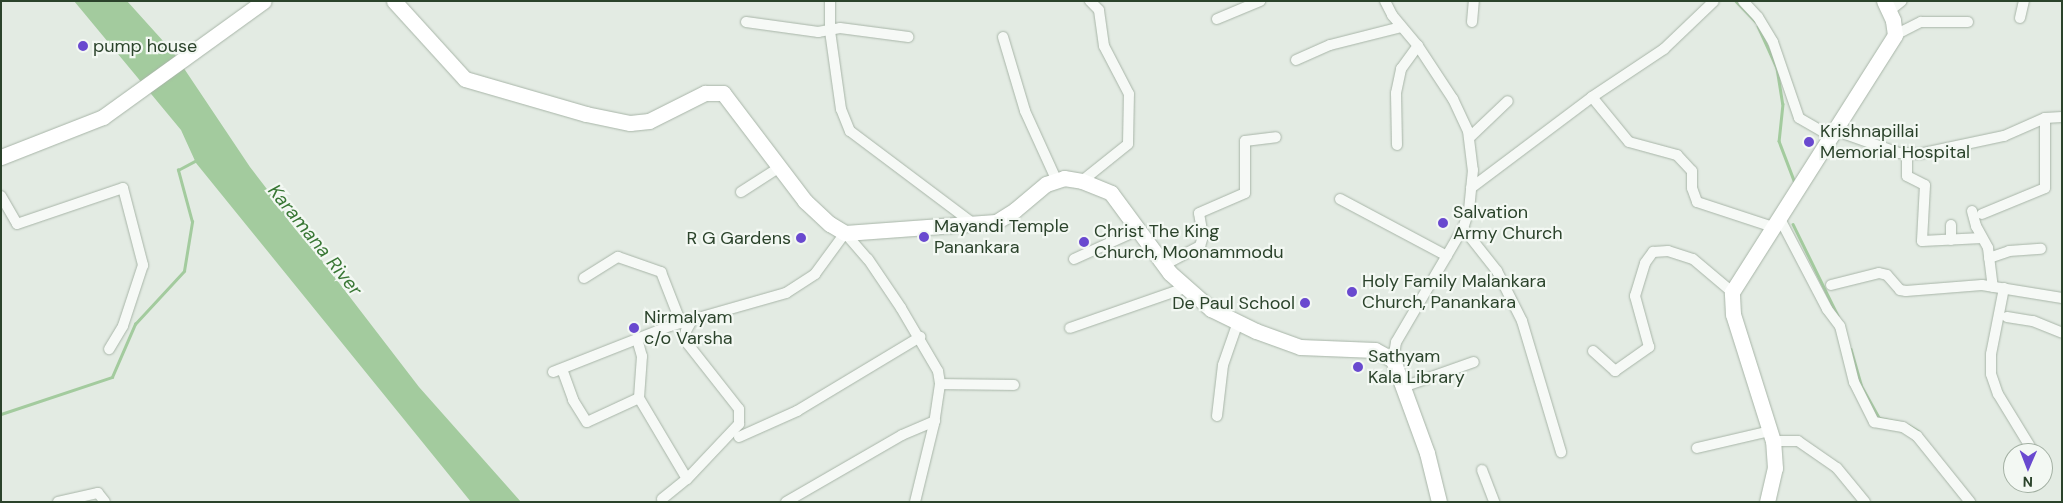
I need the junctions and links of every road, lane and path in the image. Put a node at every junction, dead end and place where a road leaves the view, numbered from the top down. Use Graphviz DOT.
graph roads {
  1 [pos="264,1"];
  2 [pos="394,1"];
  3 [pos="830,1"];
  4 [pos="1090,1"];
  5 [pos="1260,1"];
  6 [pos="1385,1"];
  7 [pos="1474,1"];
  8 [pos="1714,1"];
  9 [pos="1743,1"];
  10 [pos="1902,1"];
  11 [pos="2024,1"];
  12 [pos="1886,6"];
  13 [pos="2020,18"];
  14 [pos="1217,19"];
  15 [pos="746,22"];
  16 [pos="1472,22"];
  17 [pos="1968,22"];
  18 [pos="1400,27"];
  19 [pos="830,31"];
  20 [pos="1894,35"];
  21 [pos="908,37"];
  22 [pos="1003,37"];
  23 [pos="1418,46"];
  24 [pos="1296,60"];
  25 [pos="1592,97"];
  26 [pos="1508,101"];
  27 [pos="2062,117"];
  28 [pos="2045,118"];
  29 [pos="1832,133"];
  30 [pos="1276,137"];
  31 [pos="1470,137"];
  32 [pos="1397,145"];
  33 [pos="1907,153"];
  34 [pos="1,157"];
  35 [pos="780,167"];
  36 [pos="1056,179"];
  37 [pos="1082,181"];
  38 [pos="1471,188"];
  39 [pos="741,192"];
  40 [pos="1,196"];
  41 [pos="1340,199"];
  42 [pos="1776,222"];
  43 [pos="1951,225"];
  44 [pos="977,226"];
  45 [pos="1462,228"];
  46 [pos="1138,230"];
  47 [pos="845,233"];
  48 [pos="1982,238"];
  49 [pos="1951,240"];
  50 [pos="2041,250"];
  51 [pos="1447,256"];
  52 [pos="1989,258"];
  53 [pos="1074,259"];
  54 [pos="1164,265"];
  55 [pos="584,278"];
  56 [pos="1831,285"];
  57 [pos="1993,287"];
  58 [pos="1185,288"];
  59 [pos="2004,288"];
  60 [pos="1732,292"];
  61 [pos="2062,298"];
  62 [pos="2007,317"];
  63 [pos="692,320"];
  64 [pos="1238,322"];
  65 [pos="680,323"];
  66 [pos="1070,328"];
  67 [pos="2062,333"];
  68 [pos="920,337"];
  69 [pos="637,339"];
  70 [pos="109,349"];
  71 [pos="1593,351"];
  72 [pos="1392,360"];
  73 [pos="1474,362"];
  74 [pos="940,384"];
  75 [pos="1014,385"];
  76 [pos="1402,387"];
  77 [pos="639,398"];
  78 [pos="1217,416"];
  79 [pos="935,421"];
  80 [pos="739,436"];
  81 [pos="1771,436"];
  82 [pos="2028,443"];
  83 [pos="1697,448"];
  84 [pos="1561,452"];
  85 [pos="1482,470"];
  86 [pos="688,479"];
  87 [pos="662,499"];
  88 [pos="58,502"];
  89 [pos="105,502"];
  90 [pos="786,502"];
  91 [pos="915,502"];
  92 [pos="1439,502"];
  93 [pos="1494,502"];
  94 [pos="1767,502"];
  95 [pos="1865,502"];
  96 [pos="1970,502"];
  1 -- 34 [label="main road"];
  2 -- 35 [label="main road"];
  3 -- 19 [label="street"];
  4 -- 37 [label="street"];
  5 -- 14 [label="street"];
  6 -- 18 [label="street"];
  7 -- 16 [label="street"];
  8 -- 25 [label="street"];
  9 -- 29 [label="street"];
  10 -- 12 [label="street"];
  11 -- 13 [label="street"];
  12 -- 20 [label="main road"];
  15 -- 19 [label="street"];
  17 -- 20 [label="street"];
  18 -- 23 [label="street"];
  18 -- 24 [label="street"];
  19 -- 21 [label="street"];
  19 -- 44 [label="street"];
  20 -- 29 [label="main road"];
  22 -- 36 [label="street"];
  23 -- 31 [label="street"];
  23 -- 32 [label="street"];
  25 -- 38 [label="street"];
  25 -- 42 [label="street"];
  26 -- 31 [label="street"];
  27 -- 28 [label="street"];
  28 -- 33 [label="street"];
  28 -- 48 [label="street"];
  29 -- 33 [label="street"];
  29 -- 42 [label="main road"];
  30 -- 54 [label="street"];
  31 -- 38 [label="street"];
  33 -- 49 [label="street"];
  35 -- 39 [label="street"];
  35 -- 47 [label="main road"];
  36 -- 37 [label="main road"];
  36 -- 44 [label="main road"];
  37 -- 46 [label="main road"];
  38 -- 45 [label="street"];
  40 -- 70 [label="street"];
  41 -- 51 [label="street"];
  42 -- 60 [label="main road"];
  42 -- 96 [label="street"];
  43 -- 49 [label="street"];
  44 -- 47 [label="main road"];
  45 -- 51 [label="street"];
  45 -- 84 [label="street"];
  46 -- 53 [label="street"];
  46 -- 54 [label="main road"];
  47 -- 63 [label="street"];
  47 -- 68 [label="street"];
  48 -- 49 [label="street"];
  48 -- 52 [label="street"];
  50 -- 52 [label="street"];
  51 -- 72 [label="street"];
  52 -- 57 [label="street"];
  54 -- 58 [label="main road"];
  55 -- 65 [label="street"];
  56 -- 57 [label="street"];
  57 -- 59 [label="street"];
  58 -- 64 [label="main road"];
  58 -- 66 [label="street"];
  59 -- 61 [label="street"];
  59 -- 82 [label="street"];
  60 -- 71 [label="street"];
  60 -- 81 [label="main road"];
  62 -- 67 [label="street"];
  63 -- 65 [label="street"];
  63 -- 86 [label="street"];
  64 -- 72 [label="main road"];
  64 -- 78 [label="street"];
  65 -- 69 [label="street"];
  68 -- 74 [label="street"];
  68 -- 80 [label="street"];
  69 -- 77 [label="street"];
  69 -- 77 [label="street"];
  72 -- 76 [label="main road"];
  73 -- 76 [label="street"];
  74 -- 75 [label="street"];
  74 -- 79 [label="street"];
  76 -- 92 [label="main road"];
  77 -- 86 [label="street"];
  79 -- 90 [label="street"];
  79 -- 91 [label="street"];
  81 -- 83 [label="street"];
  81 -- 94 [label="main road"];
  81 -- 95 [label="street"];
  85 -- 93 [label="street"];
  86 -- 87 [label="street"];
  88 -- 89 [label="street"];
}
